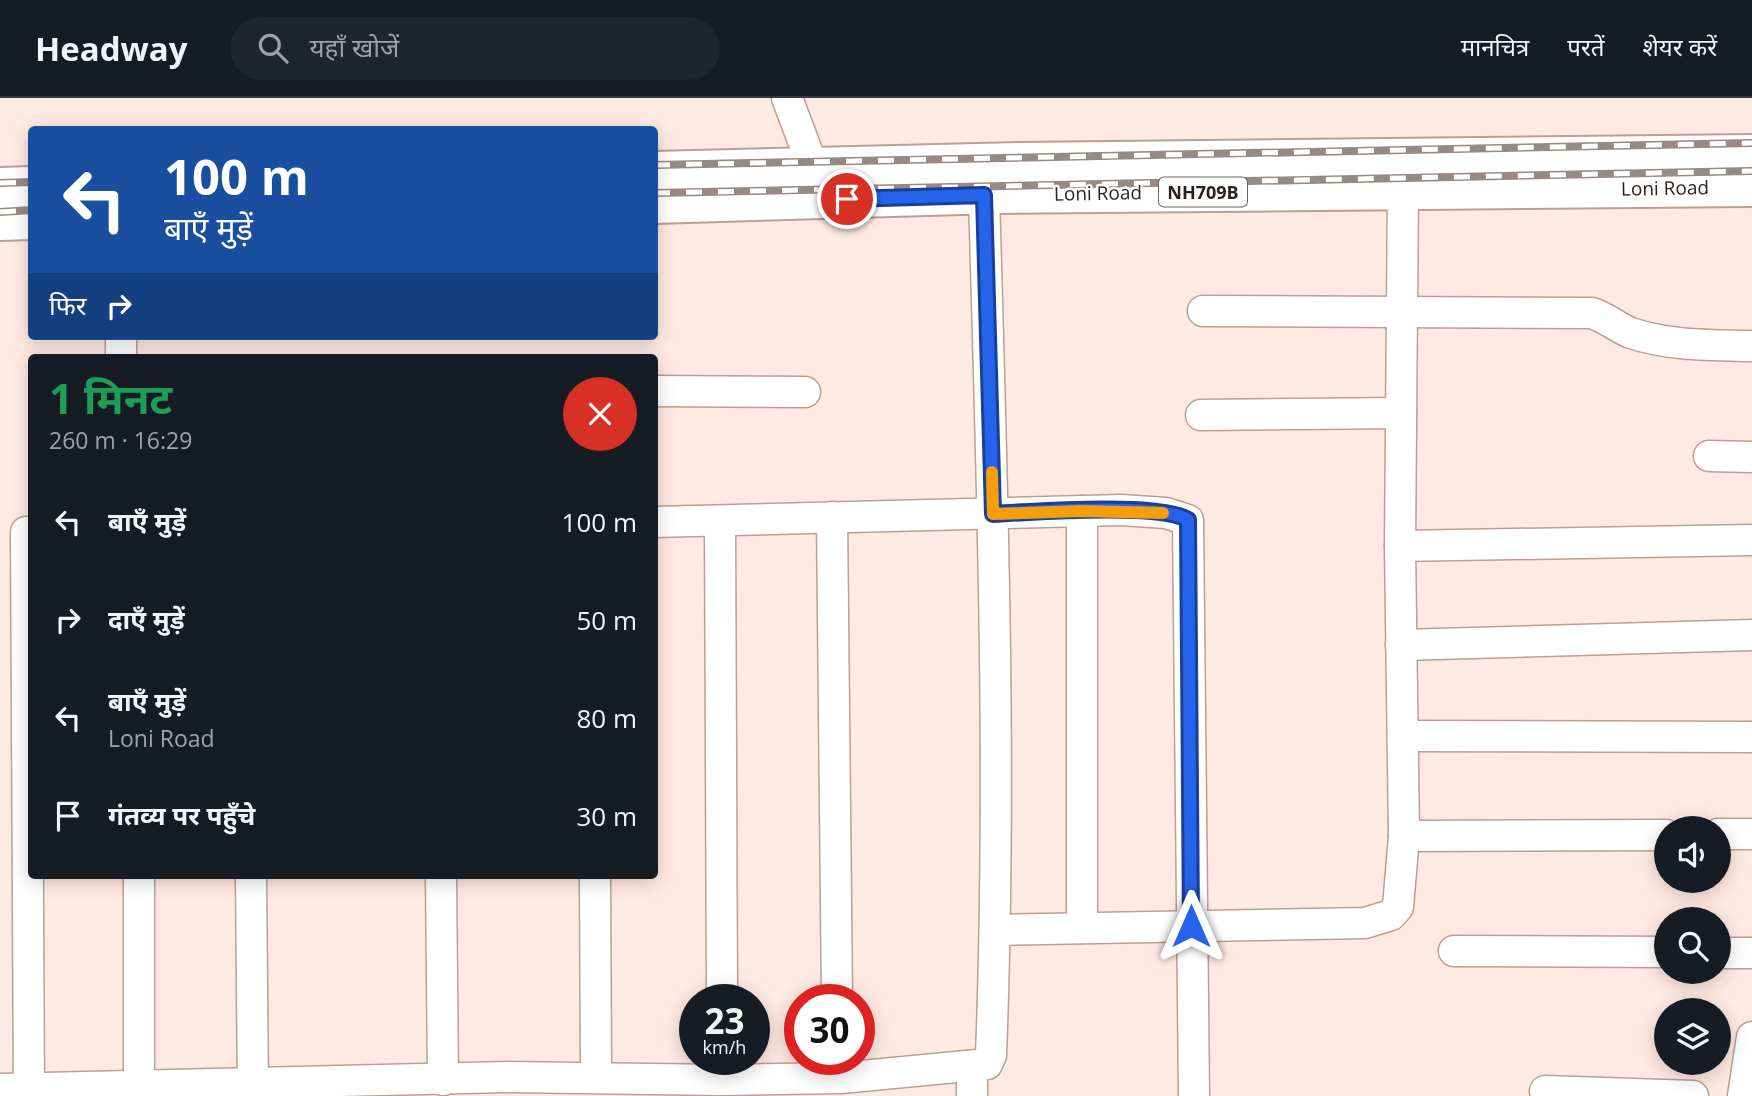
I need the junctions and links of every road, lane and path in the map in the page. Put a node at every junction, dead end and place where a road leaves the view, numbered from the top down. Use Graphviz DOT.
graph roads {
  1 [pos="787,98"];
  2 [pos="1752,154"];
  3 [pos="813,167"];
  4 [pos="658,171"];
  5 [pos="28,186"];
  6 [pos="0,187"];
  7 [pos="1752,187"];
  8 [pos="1403,190"];
  9 [pos="984,195"];
  10 [pos="658,204"];
  11 [pos="28,220"];
  12 [pos="0,221"];
  13 [pos="1203,311"];
  14 [pos="1402,313"];
  15 [pos="1752,346"];
  16 [pos="658,391"];
  17 [pos="805,392"];
  18 [pos="1401,413"];
  19 [pos="1201,415"];
  20 [pos="1709,456"];
  21 [pos="1752,457"];
  22 [pos="1082,511"];
  23 [pos="993,514"];
  24 [pos="832,517"];
  25 [pos="720,521"];
  26 [pos="658,522"];
  27 [pos="19,532"];
  28 [pos="1752,540"];
  29 [pos="1400,546"];
  30 [pos="1752,635"];
  31 [pos="1401,645"];
  32 [pos="1404,736"];
  33 [pos="1752,737"];
  34 [pos="1731,834"];
  35 [pos="1752,834"];
  36 [pos="1654,835"];
  37 [pos="1404,836"];
  38 [pos="139,879"];
  39 [pos="251,879"];
  40 [pos="442,879"];
  41 [pos="595,879"];
  42 [pos="1191,926"];
  43 [pos="1082,928"];
  44 [pos="996,930"];
  45 [pos="1454,951"];
  46 [pos="1654,952"];
  47 [pos="1731,953"];
  48 [pos="1752,953"];
  49 [pos="722,984"];
  50 [pos="837,984"];
  51 [pos="1752,1037"];
  52 [pos="722,1078"];
  53 [pos="840,1078"];
  54 [pos="443,1080"];
  55 [pos="972,1082"];
  56 [pos="613,1084"];
  57 [pos="507,1086"];
  58 [pos="785,1087"];
  59 [pos="253,1088"];
  60 [pos="394,1088"];
  61 [pos="0,1089"];
  62 [pos="139,1090"];
  63 [pos="29,1091"];
  64 [pos="1545,1091"];
  65 [pos="1194,1096"];
  66 [pos="1693,1096"];
  67 [pos="1743,1096"];
  1 -- 3 [label="street"];
  2 -- 3 [label="highway, Loni Road / NH709B"];
  3 -- 4 [label="highway, Loni Road / NH709B"];
  5 -- 6 [label="highway"];
  7 -- 8 [label="highway, Loni Road / NH709B"];
  8 -- 9 [label="highway, Loni Road / NH709B"];
  8 -- 14 [label="street"];
  9 -- 10 [label="highway, Loni Road / NH709B"];
  9 -- 23 [label="street"];
  11 -- 12 [label="highway"];
  13 -- 14 [label="street"];
  14 -- 15 [label="street"];
  14 -- 18 [label="street"];
  16 -- 17 [label="street"];
  18 -- 19 [label="street"];
  18 -- 29 [label="street"];
  20 -- 21 [label="street"];
  22 -- 23 [label="street"];
  22 -- 42 [label="street"];
  22 -- 43 [label="street"];
  23 -- 24 [label="street"];
  23 -- 44 [label="street"];
  24 -- 25 [label="street"];
  24 -- 50 [label="street"];
  25 -- 26 [label="street"];
  25 -- 49 [label="street"];
  27 -- 63 [label="street"];
  28 -- 29 [label="street"];
  29 -- 31 [label="street"];
  30 -- 31 [label="street"];
  31 -- 32 [label="street"];
  32 -- 33 [label="street"];
  32 -- 37 [label="street"];
  34 -- 35 [label="street"];
  36 -- 37 [label="street"];
  37 -- 42 [label="street"];
  38 -- 62 [label="street"];
  39 -- 59 [label="street"];
  40 -- 54 [label="street"];
  41 -- 56 [label="street"];
  42 -- 43 [label="street"];
  42 -- 65 [label="street"];
  43 -- 44 [label="street"];
  44 -- 55 [label="street"];
  45 -- 46 [label="street"];
  47 -- 48 [label="street"];
  51 -- 67 [label="street"];
  52 -- 56 [label="street"];
  52 -- 58 [label="street"];
  53 -- 55 [label="street"];
  53 -- 58 [label="street"];
  54 -- 57 [label="street"];
  54 -- 60 [label="street"];
  56 -- 57 [label="street"];
  59 -- 60 [label="street"];
  59 -- 62 [label="street"];
  61 -- 63 [label="street"];
  62 -- 63 [label="street"];
  64 -- 66 [label="street"];
}
